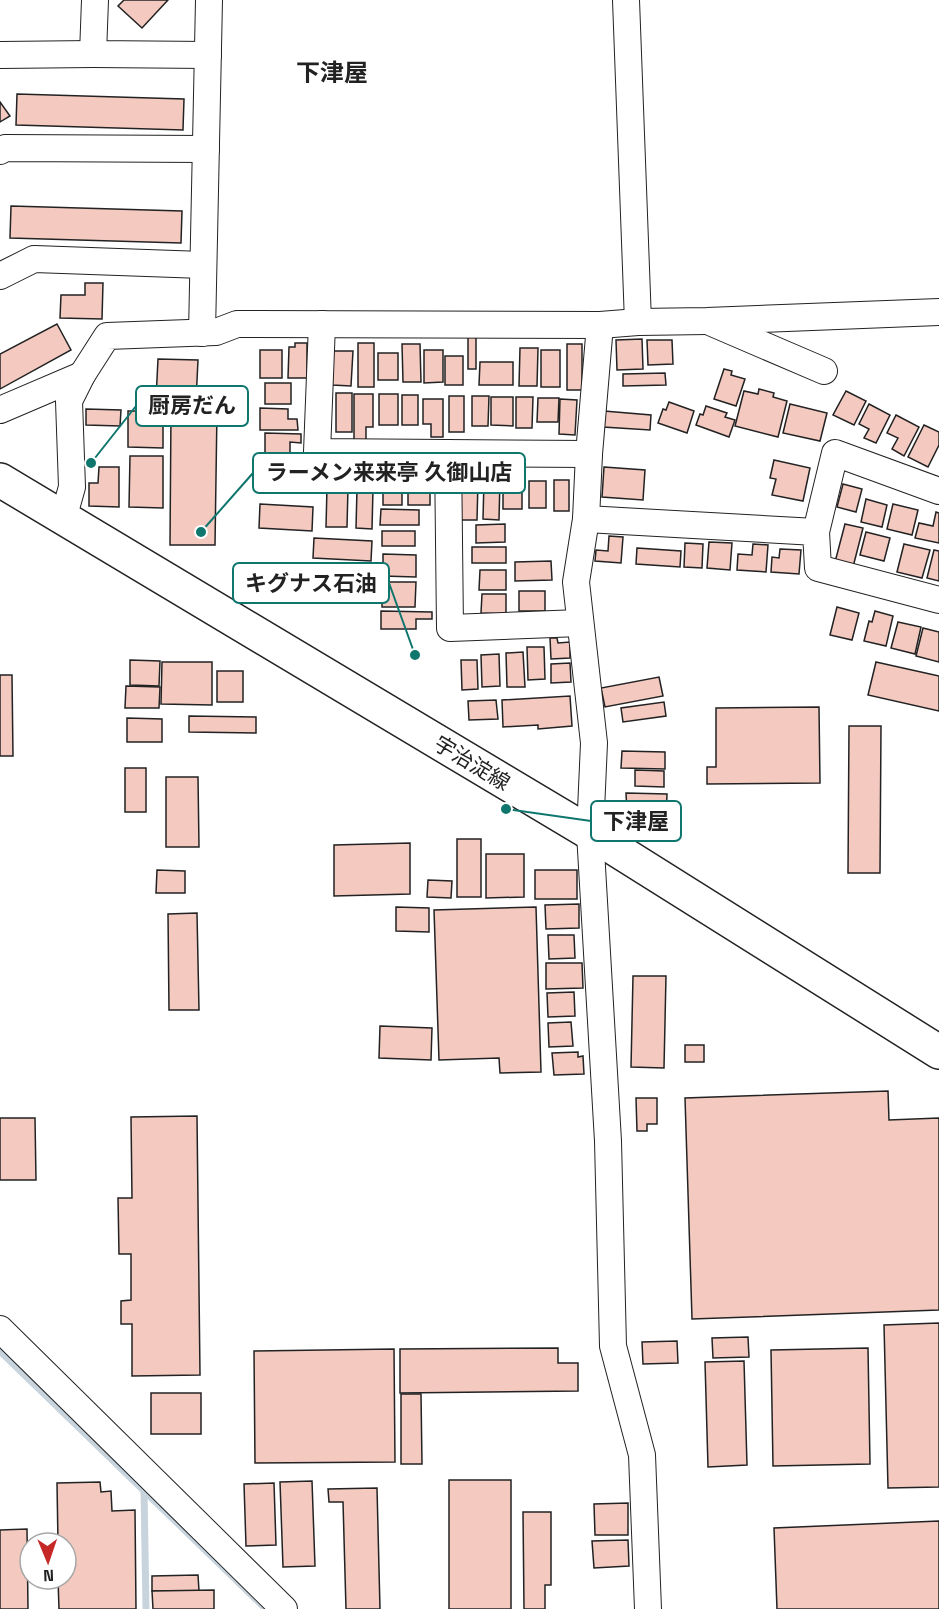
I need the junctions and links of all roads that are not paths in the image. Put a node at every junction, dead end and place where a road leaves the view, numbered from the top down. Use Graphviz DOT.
graph roads {
  1 [pos="94,0"];
  2 [pos="209,0"];
  3 [pos="626,0"];
  4 [pos="93,54"];
  5 [pos="0,55"];
  6 [pos="208,55"];
  7 [pos="206,149"];
  8 [pos="0,151"];
  9 [pos="202,265"];
  10 [pos="0,276"];
  11 [pos="939,312"];
  12 [pos="706,321"];
  13 [pos="638,322"];
  14 [pos="322,324"];
  15 [pos="600,325"];
  16 [pos="202,333"];
  17 [pos="824,371"];
  18 [pos="82,375"];
  19 [pos="0,410"];
  20 [pos="448,453"];
  21 [pos="589,454"];
  22 [pos="0,480"];
  23 [pos="939,491"];
  24 [pos="63,519"];
  25 [pos="586,519"];
  26 [pos="816,532"];
  27 [pos="939,600"];
  28 [pos="580,623"];
  29 [pos="590,833"];
  30 [pos="939,1052"];
  31 [pos="0,1329"];
  32 [pos="284,1609"];
  33 [pos="648,1609"];
  1 -- 4 [label="street"];
  2 -- 6 [label="street"];
  3 -- 13 [label="street"];
  4 -- 5 [label="street"];
  4 -- 6 [label="street"];
  6 -- 7 [label="street"];
  7 -- 8 [label="street"];
  7 -- 9 [label="street"];
  9 -- 10 [label="street"];
  9 -- 16 [label="street"];
  11 -- 12 [label="street"];
  12 -- 13 [label="street"];
  12 -- 17 [label="street"];
  13 -- 15 [label="street"];
  14 -- 15 [label="street"];
  14 -- 16 [label="street"];
  14 -- 20 [label="street"];
  15 -- 21 [label="street"];
  16 -- 18 [label="street"];
  18 -- 19 [label="street"];
  18 -- 24 [label="street"];
  20 -- 21 [label="street"];
  20 -- 28 [label="street"];
  21 -- 25 [label="street"];
  22 -- 24 [label="main road, 宇治淀線"];
  23 -- 26 [label="street"];
  24 -- 29 [label="main road, 宇治淀線"];
  25 -- 26 [label="street"];
  25 -- 28 [label="street"];
  26 -- 27 [label="street"];
  28 -- 29 [label="street"];
  29 -- 30 [label="main road, 宇治淀線"];
  29 -- 33 [label="street"];
  31 -- 32 [label="street"];
}
